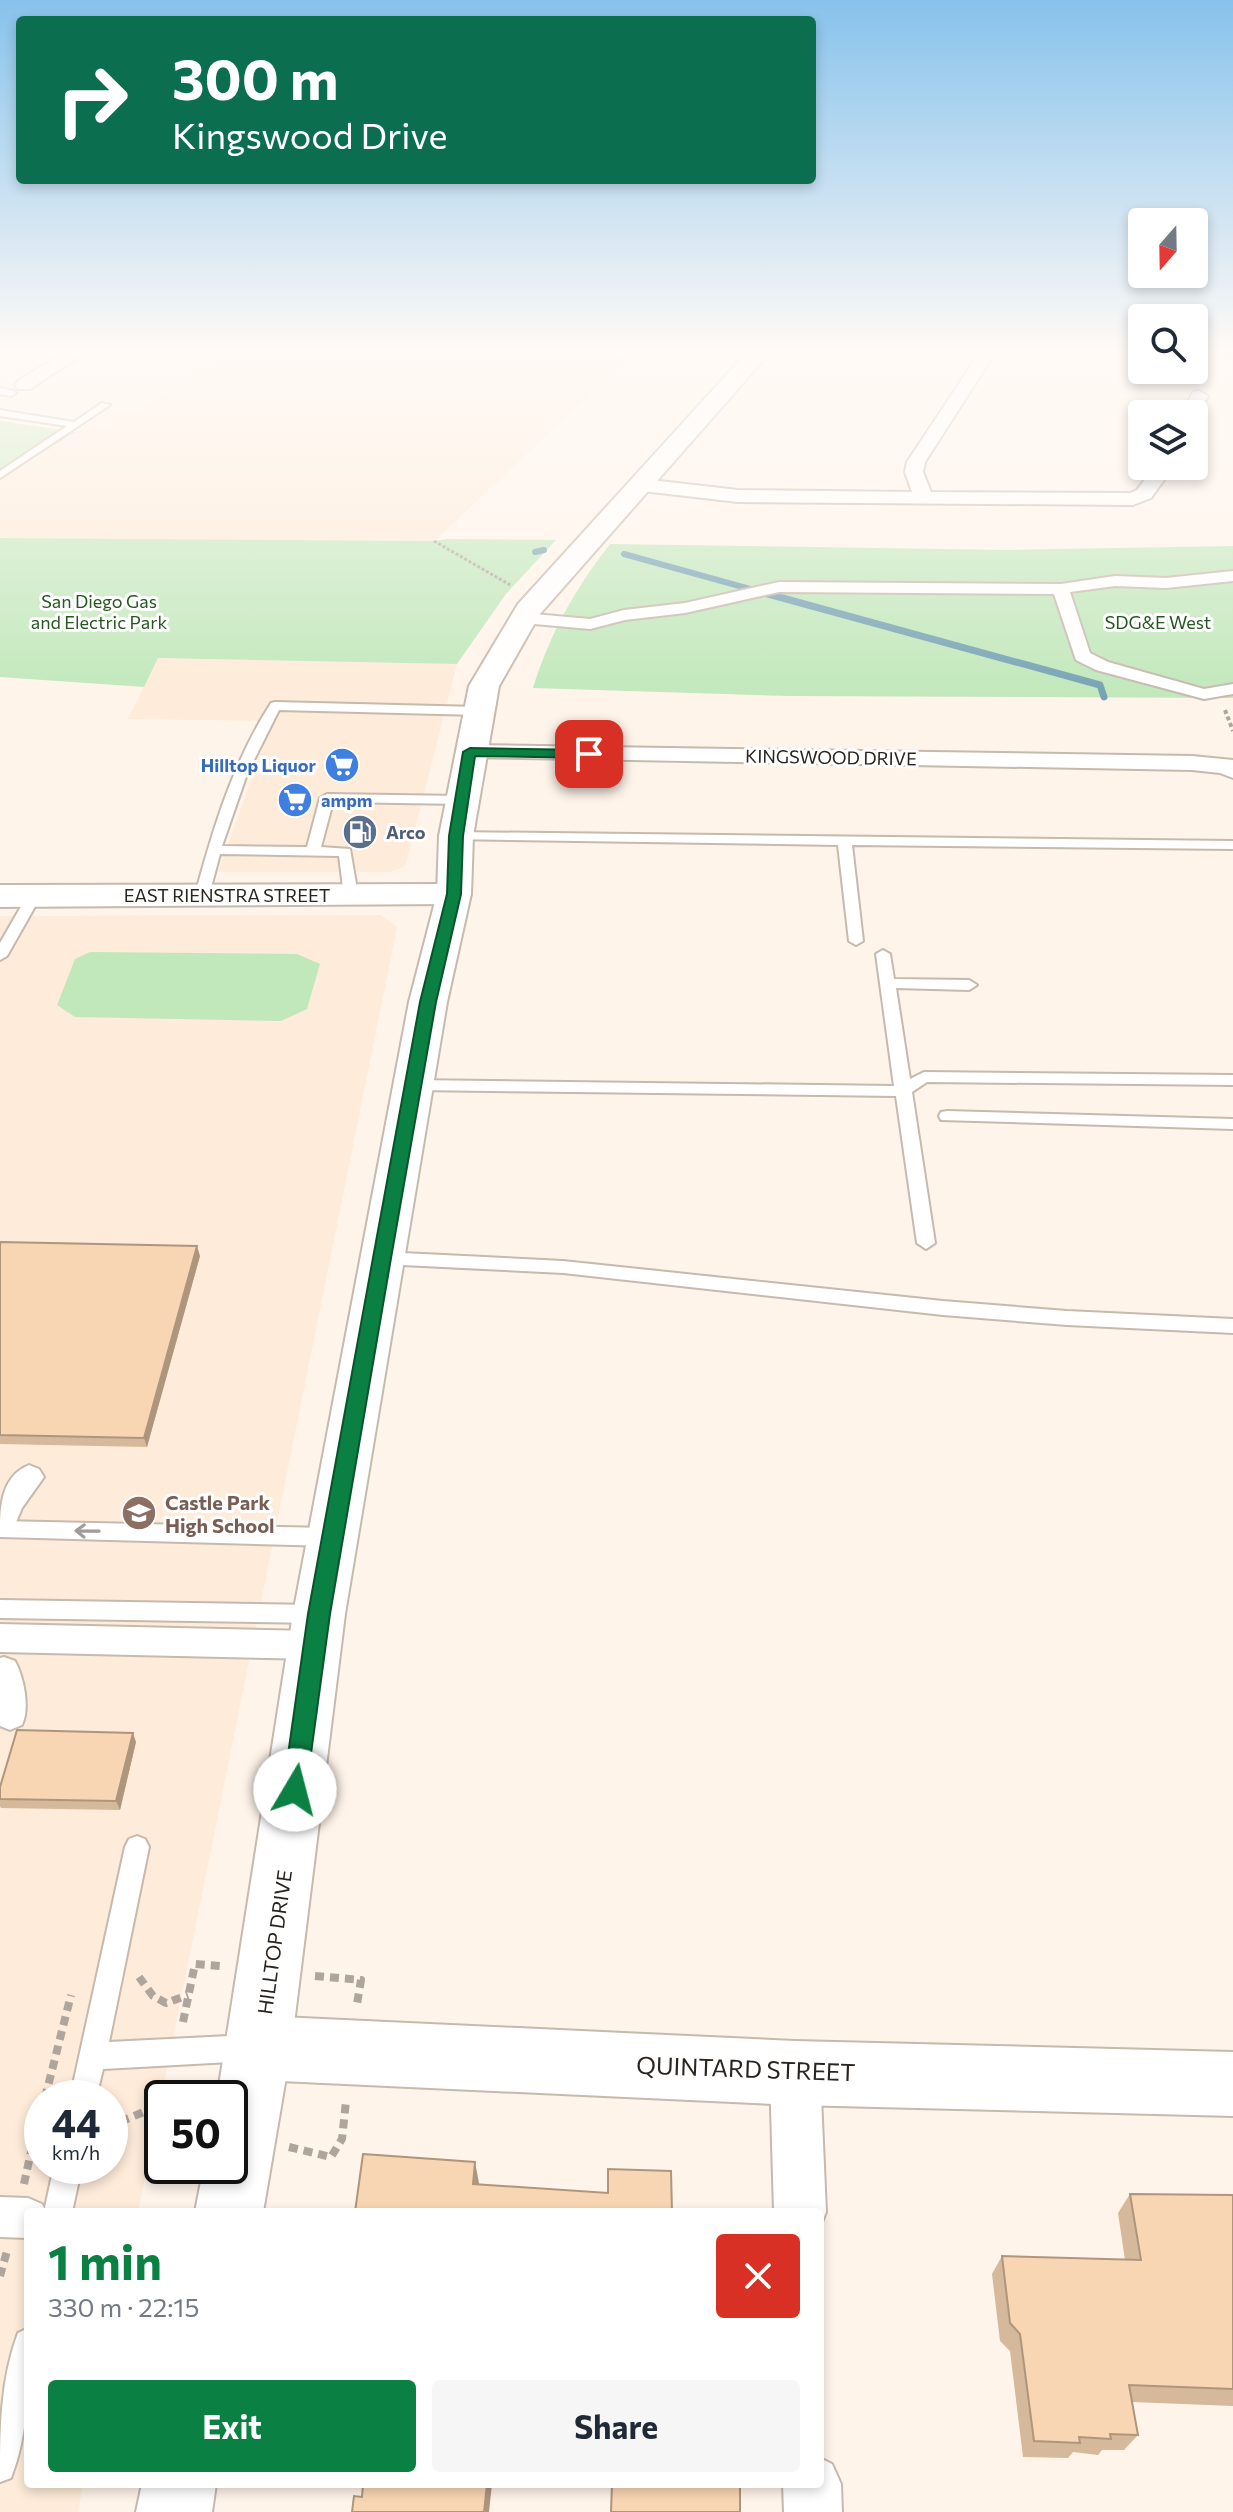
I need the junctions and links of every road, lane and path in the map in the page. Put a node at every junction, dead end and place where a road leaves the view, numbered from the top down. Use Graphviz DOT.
graph roads {
  1 [pos="659,466"];
  2 [pos="915,466"];
  3 [pos="1154,480"];
  4 [pos="642,485"];
  5 [pos="924,497"];
  6 [pos="434,541"];
  7 [pos="1233,576"];
  8 [pos="512,586"];
  9 [pos="1061,589"];
  10 [pos="523,618"];
  11 [pos="1233,689"];
  12 [pos="479,711"];
  13 [pos="470,752"];
  14 [pos="1233,771"];
  15 [pos="462,800"];
  16 [pos="456,836"];
  17 [pos="845,841"];
  18 [pos="1233,845"];
  19 [pos="214,850"];
  20 [pos="313,851"];
  21 [pos="454,894"];
  22 [pos="202,895"];
  23 [pos="351,895"];
  24 [pos="17,896"];
  25 [pos="856,941"];
  26 [pos="883,954"];
  27 [pos="0,956"];
  28 [pos="887,983"];
  29 [pos="969,985"];
  30 [pos="1233,1080"];
  31 [pos="413,1085"];
  32 [pos="902,1091"];
  33 [pos="947,1116"];
  34 [pos="1233,1124"];
  35 [pos="926,1243"];
  36 [pos="382,1258"];
  37 [pos="1233,1326"];
  38 [pos="29,1477"];
  39 [pos="0,1527"];
  40 [pos="333,1537"];
  41 [pos="0,1609"];
  42 [pos="317,1630"];
  43 [pos="0,1638"];
  44 [pos="4,1671"];
  45 [pos="10,1715"];
  46 [pos="137,1847"];
  47 [pos="259,2048"];
  48 [pos="93,2056"];
  49 [pos="795,2073"];
  50 [pos="87,2080"];
  51 [pos="1233,2084"];
  52 [pos="64,2184"];
  53 [pos="59,2208"];
  54 [pos="230,2208"];
  55 [pos="800,2208"];
  56 [pos="0,2217"];
  57 [pos="24,2218"];
  58 [pos="24,2361"];
  59 [pos="0,2467"];
  60 [pos="178,2488"];
  61 [pos="812,2488"];
  62 [pos="174,2512"];
  63 [pos="813,2512"];
  1 -- 4 [label="main road, HILLTOP DRIVE"];
  2 -- 5 [label="street"];
  3 -- 5 [label="street"];
  4 -- 5 [label="street"];
  4 -- 10 [label="main road, HILLTOP DRIVE"];
  6 -- 8 [label="path"];
  7 -- 9 [label="street"];
  9 -- 10 [label="street"];
  9 -- 11 [label="street"];
  10 -- 12 [label="main road, HILLTOP DRIVE"];
  12 -- 13 [label="main road, HILLTOP DRIVE"];
  12 -- 19 [label="lane"];
  13 -- 14 [label="street, KINGSWOOD DRIVE"];
  13 -- 15 [label="main road, HILLTOP DRIVE"];
  15 -- 16 [label="main road, HILLTOP DRIVE"];
  15 -- 20 [label="lane"];
  16 -- 17 [label="lane"];
  16 -- 21 [label="main road, HILLTOP DRIVE"];
  17 -- 18 [label="lane"];
  17 -- 25 [label="lane"];
  19 -- 20 [label="lane"];
  19 -- 22 [label="lane"];
  20 -- 23 [label="lane"];
  21 -- 23 [label="main road, EAST RIENSTRA STREET"];
  21 -- 31 [label="main road, HILLTOP DRIVE"];
  22 -- 23 [label="main road, EAST RIENSTRA STREET"];
  22 -- 24 [label="main road, EAST RIENSTRA STREET"];
  24 -- 27 [label="lane"];
  26 -- 28 [label="lane"];
  28 -- 29 [label="lane"];
  28 -- 32 [label="lane"];
  30 -- 32 [label="lane"];
  31 -- 32 [label="lane"];
  31 -- 36 [label="main road, HILLTOP DRIVE"];
  32 -- 35 [label="lane"];
  33 -- 34 [label="lane"];
  36 -- 37 [label="lane"];
  36 -- 40 [label="main road, HILLTOP DRIVE"];
  38 -- 39 [label="street"];
  40 -- 39 [label="lane, one-way"];
  40 -- 42 [label="main road, HILLTOP DRIVE"];
  41 -- 42 [label="lane"];
  42 -- 43 [label="street"];
  42 -- 47 [label="main road, HILLTOP DRIVE"];
  44 -- 45 [label="street"];
  46 -- 48 [label="lane"];
  47 -- 48 [label="lane"];
  47 -- 49 [label="main road, QUINTARD STREET"];
  47 -- 54 [label="main road, HILLTOP DRIVE"];
  48 -- 50 [label="lane"];
  49 -- 51 [label="main road, QUINTARD STREET"];
  49 -- 55 [label="street"];
  52 -- 53 [label="lane"];
  56 -- 57 [label="street"];
  58 -- 59 [label="lane"];
  60 -- 62 [label="main road"];
  61 -- 63 [label="street"];
}
